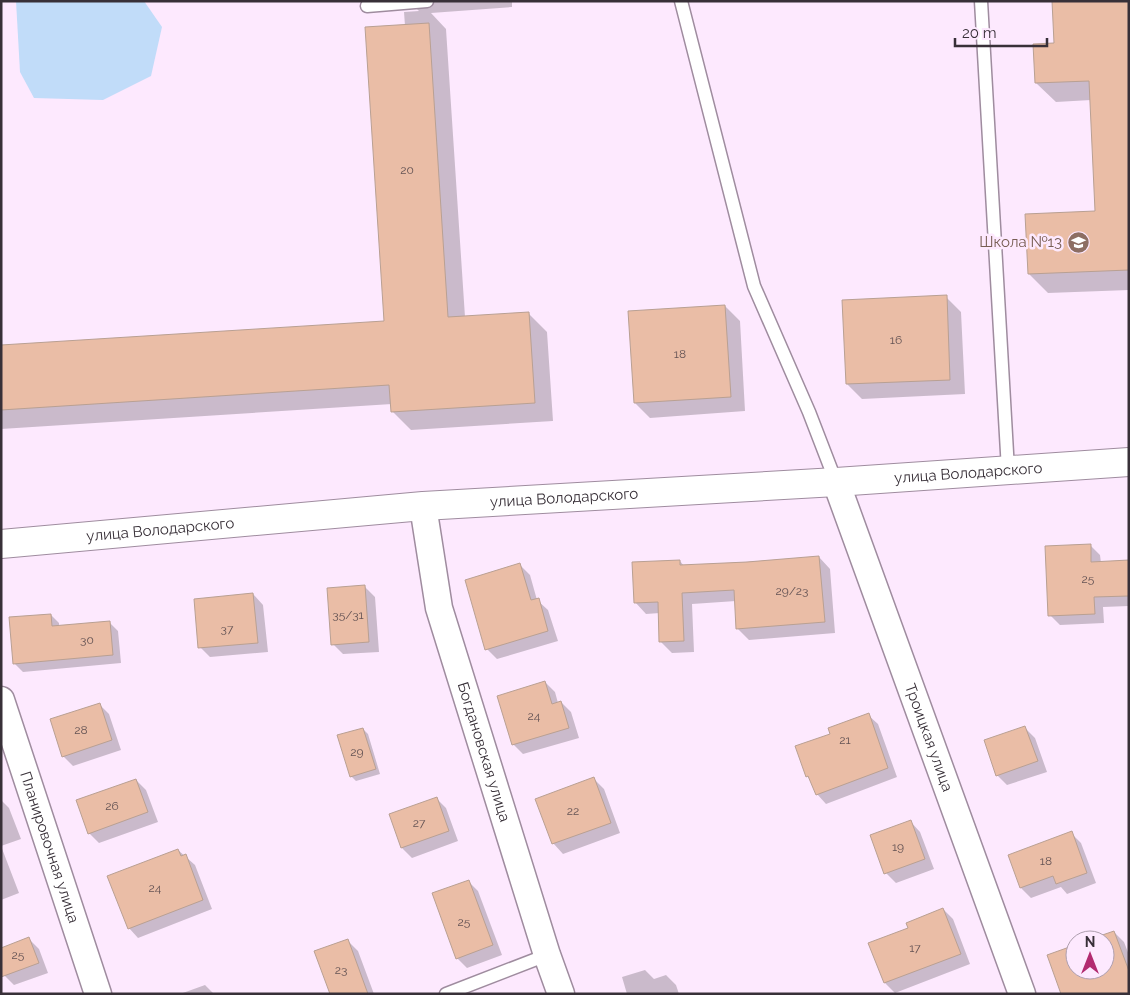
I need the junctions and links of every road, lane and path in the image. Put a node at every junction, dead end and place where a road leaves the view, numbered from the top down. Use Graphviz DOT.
graph roads {
  1 [pos="427,1"];
  2 [pos="682,1"];
  3 [pos="980,1"];
  4 [pos="367,6"];
  5 [pos="1129,462"];
  6 [pos="1008,470"];
  7 [pos="836,482"];
  8 [pos="423,506"];
  9 [pos="1,544"];
  10 [pos="1,700"];
  11 [pos="547,956"];
  12 [pos="98,994"];
  13 [pos="446,994"];
  14 [pos="561,994"];
  15 [pos="1022,994"];
  1 -- 4 [label="lane"];
  2 -- 7 [label="lane"];
  3 -- 6 [label="lane"];
  5 -- 6 [label="main road, улица Володарского"];
  6 -- 7 [label="main road, улица Володарского"];
  7 -- 8 [label="main road, улица Володарского"];
  7 -- 15 [label="street, Троицкая улица"];
  8 -- 9 [label="main road, улица Володарского"];
  8 -- 11 [label="street, Богдановская улица"];
  10 -- 12 [label="street, Планировочная улица"];
  11 -- 13 [label="lane"];
  11 -- 14 [label="street, Богдановская улица"];
}
